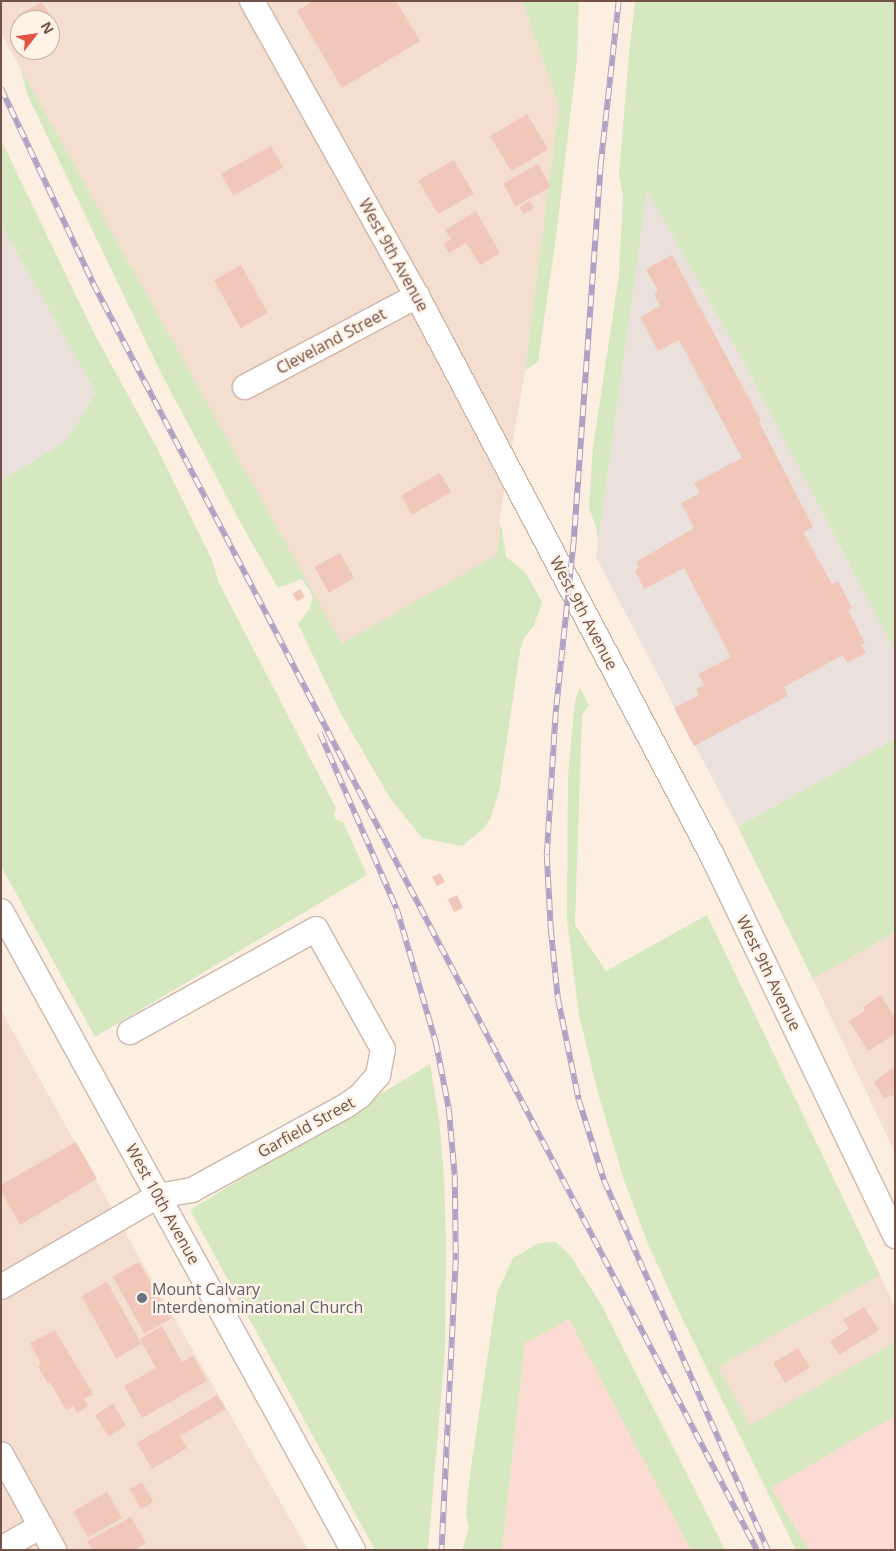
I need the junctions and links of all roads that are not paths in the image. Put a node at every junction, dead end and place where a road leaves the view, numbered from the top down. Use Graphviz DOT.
graph roads {
  1 [pos="252,1"];
  2 [pos="417,296"];
  3 [pos="245,386"];
  4 [pos="1,911"];
  5 [pos="130,1032"];
  6 [pos="158,1196"];
  7 [pos="895,1236"];
  8 [pos="1,1287"];
  9 [pos="1,1454"];
  10 [pos="41,1526"];
  11 [pos="1,1549"];
  12 [pos="54,1550"];
  13 [pos="353,1550"];
  1 -- 2 [label="street, West 9th Avenue"];
  2 -- 3 [label="street, Cleveland Street"];
  2 -- 7 [label="street, West 9th Avenue"];
  4 -- 6 [label="street, West 10th Avenue"];
  5 -- 6 [label="street, Garfield Street"];
  6 -- 8 [label="street, Garfield Street"];
  6 -- 13 [label="street, West 10th Avenue"];
  9 -- 10 [label="street"];
  10 -- 11 [label="street"];
  10 -- 12 [label="street"];
}
